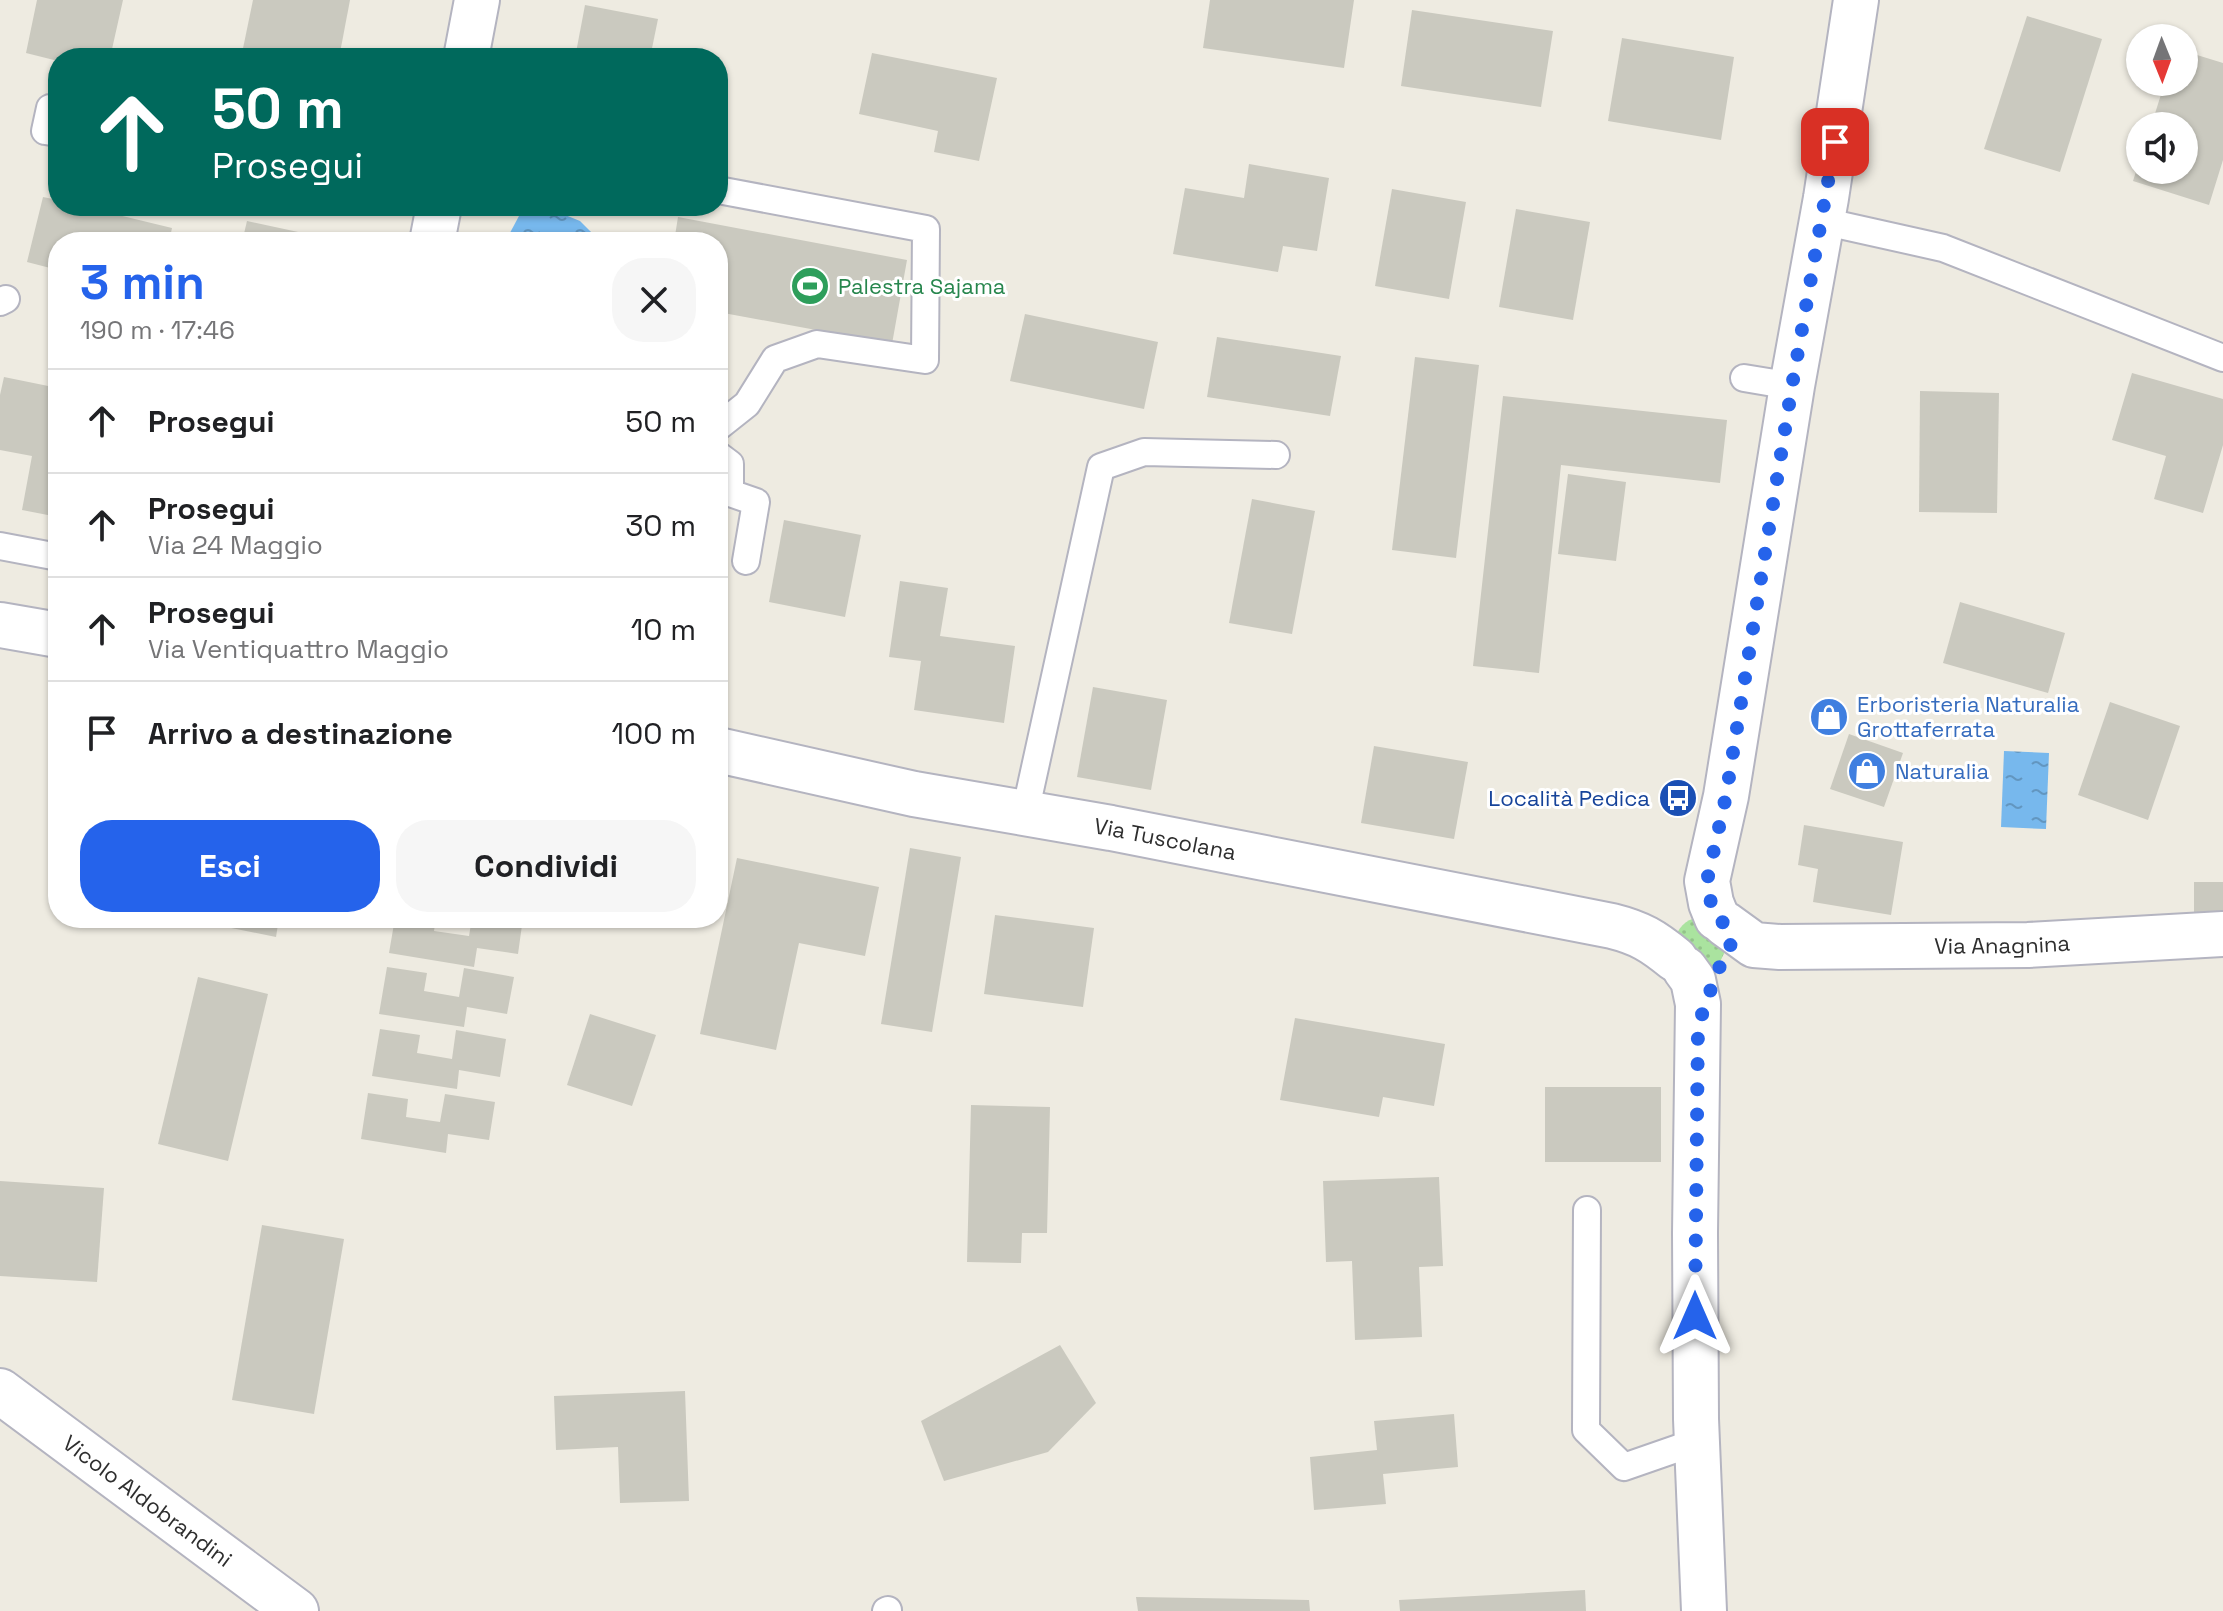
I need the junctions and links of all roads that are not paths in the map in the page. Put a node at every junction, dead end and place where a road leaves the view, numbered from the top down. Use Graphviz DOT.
graph roads {
  1 [pos="477,0"];
  2 [pos="1856,0"];
  3 [pos="468,48"];
  4 [pos="728,192"];
  5 [pos="1822,221"];
  6 [pos="2223,358"];
  7 [pos="1744,378"];
  8 [pos="1792,386"];
  9 [pos="728,419"];
  10 [pos="1276,455"];
  11 [pos="728,462"];
  12 [pos="0,546"];
  13 [pos="48,555"];
  14 [pos="746,561"];
  15 [pos="0,625"];
  16 [pos="48,633"];
  17 [pos="728,752"];
  18 [pos="1025,813"];
  19 [pos="2223,934"];
  20 [pos="1701,943"];
  21 [pos="1587,1210"];
  22 [pos="0,1391"];
  23 [pos="1696,1442"];
  24 [pos="296,1611"];
  25 [pos="1704,1611"];
  1 -- 3 [label="main road"];
  2 -- 5 [label="main road"];
  4 -- 9 [label="lane"];
  5 -- 6 [label="lane"];
  5 -- 8 [label="main road"];
  7 -- 8 [label="lane"];
  8 -- 20 [label="main road"];
  10 -- 18 [label="lane"];
  11 -- 14 [label="lane"];
  12 -- 13 [label="lane"];
  15 -- 16 [label="main road"];
  17 -- 18 [label="main road, Via Tuscolana"];
  18 -- 20 [label="main road, Via Tuscolana"];
  19 -- 20 [label="main road, Via Anagnina"];
  20 -- 23 [label="main road"];
  21 -- 23 [label="lane"];
  22 -- 24 [label="main road, Vicolo Aldobrandini"];
  23 -- 25 [label="main road"];
}
